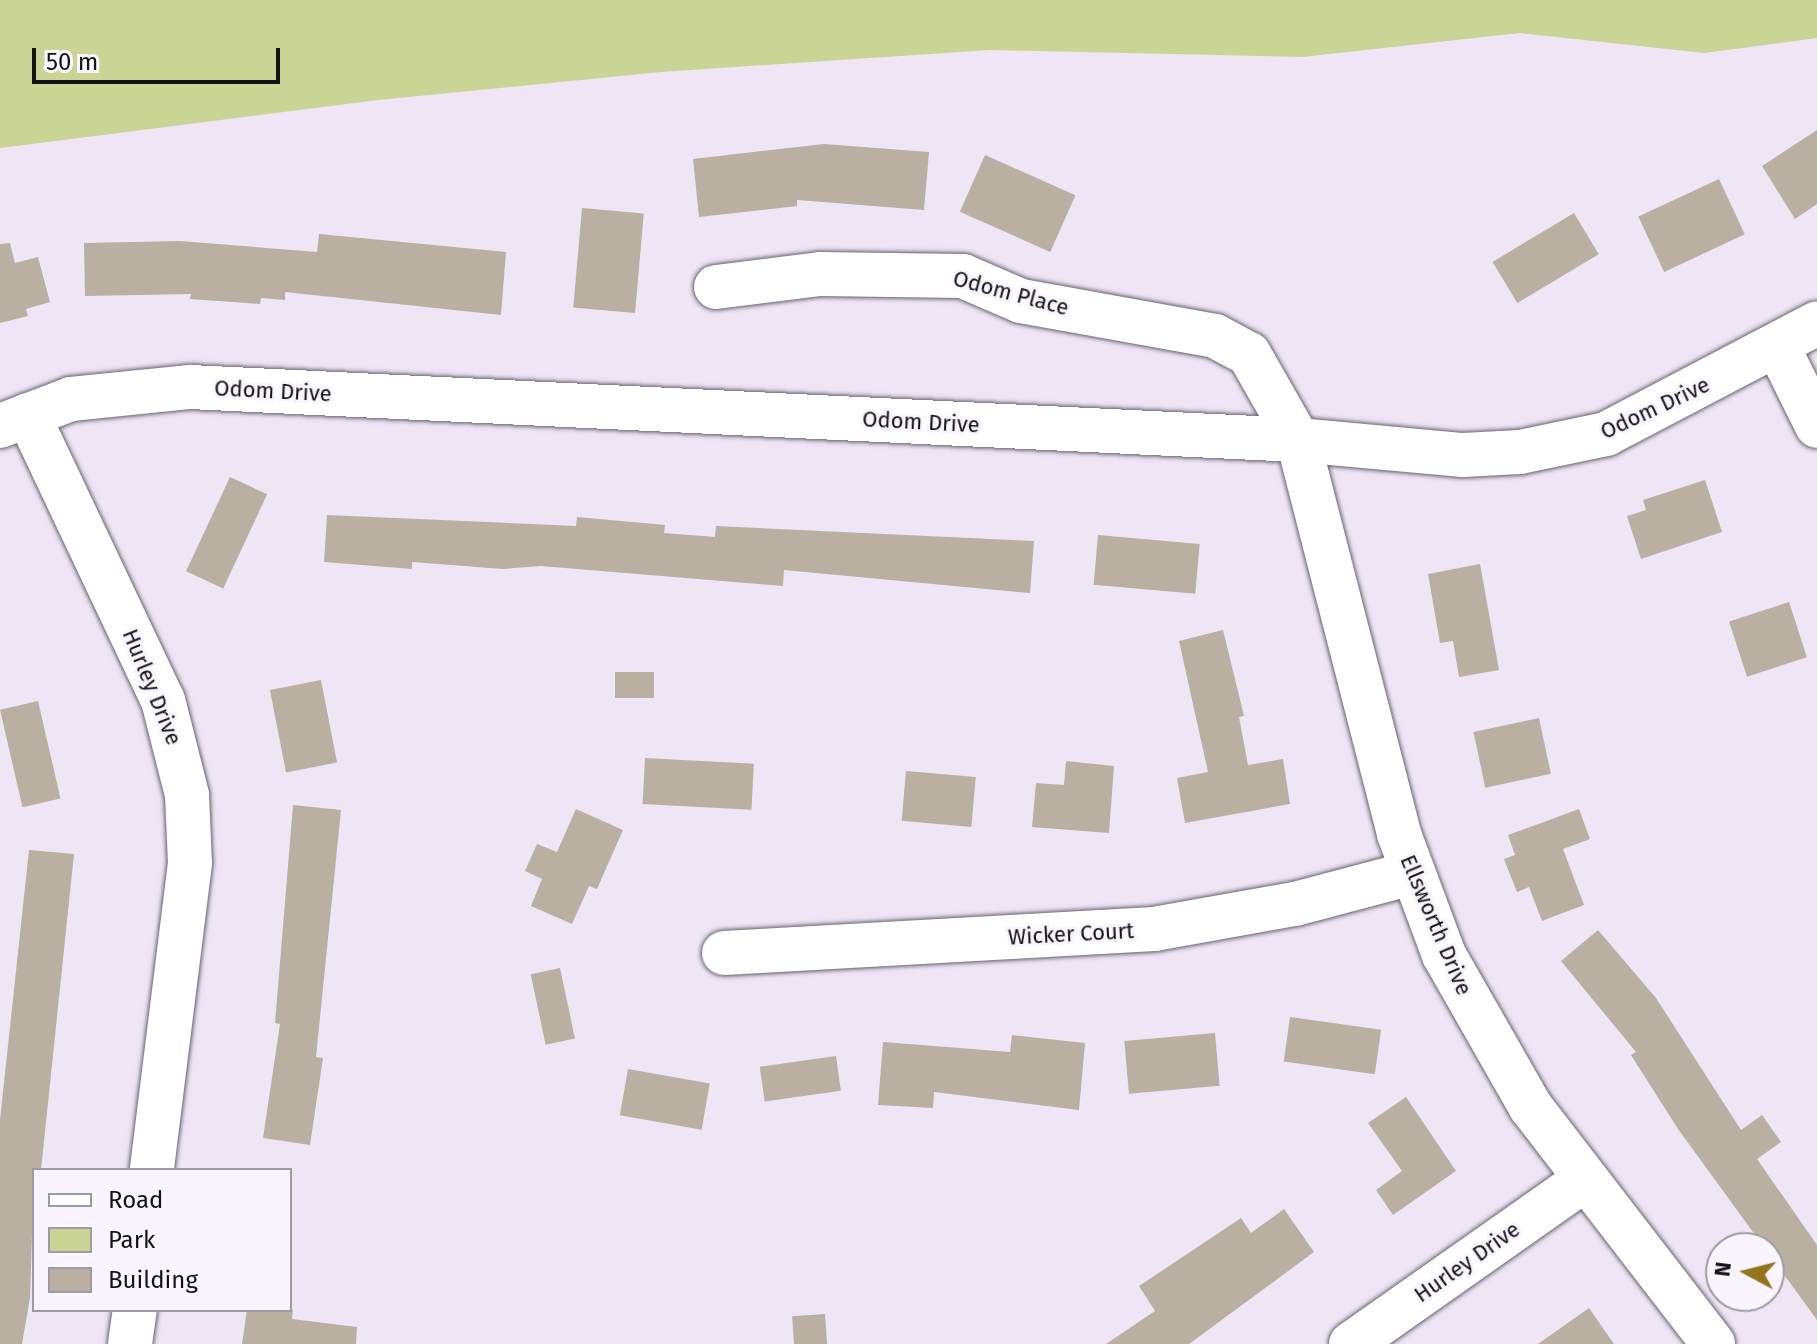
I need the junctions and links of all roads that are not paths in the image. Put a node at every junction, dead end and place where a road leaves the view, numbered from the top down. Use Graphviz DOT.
graph roads {
  1 [pos="716,287"];
  2 [pos="1817,323"];
  3 [pos="1778,347"];
  4 [pos="14,420"];
  5 [pos="1817,426"];
  6 [pos="1298,440"];
  7 [pos="1412,873"];
  8 [pos="724,953"];
  9 [pos="152,1168"];
  10 [pos="1584,1180"];
  11 [pos="135,1312"];
  12 [pos="130,1344"];
  13 [pos="1351,1344"];
  14 [pos="1713,1344"];
  1 -- 6 [label="street, Odom Place"];
  2 -- 3 [label="street, Odom Drive"];
  3 -- 5 [label="street"];
  3 -- 6 [label="street, Odom Drive"];
  4 -- 6 [label="street, Odom Drive"];
  4 -- 9 [label="street, Hurley Drive"];
  6 -- 7 [label="street, Ellsworth Drive"];
  7 -- 8 [label="street, Wicker Court"];
  7 -- 10 [label="street, Ellsworth Drive"];
  10 -- 13 [label="street, Hurley Drive"];
  10 -- 14 [label="street, Ellsworth Drive"];
  11 -- 12 [label="street"];
}
